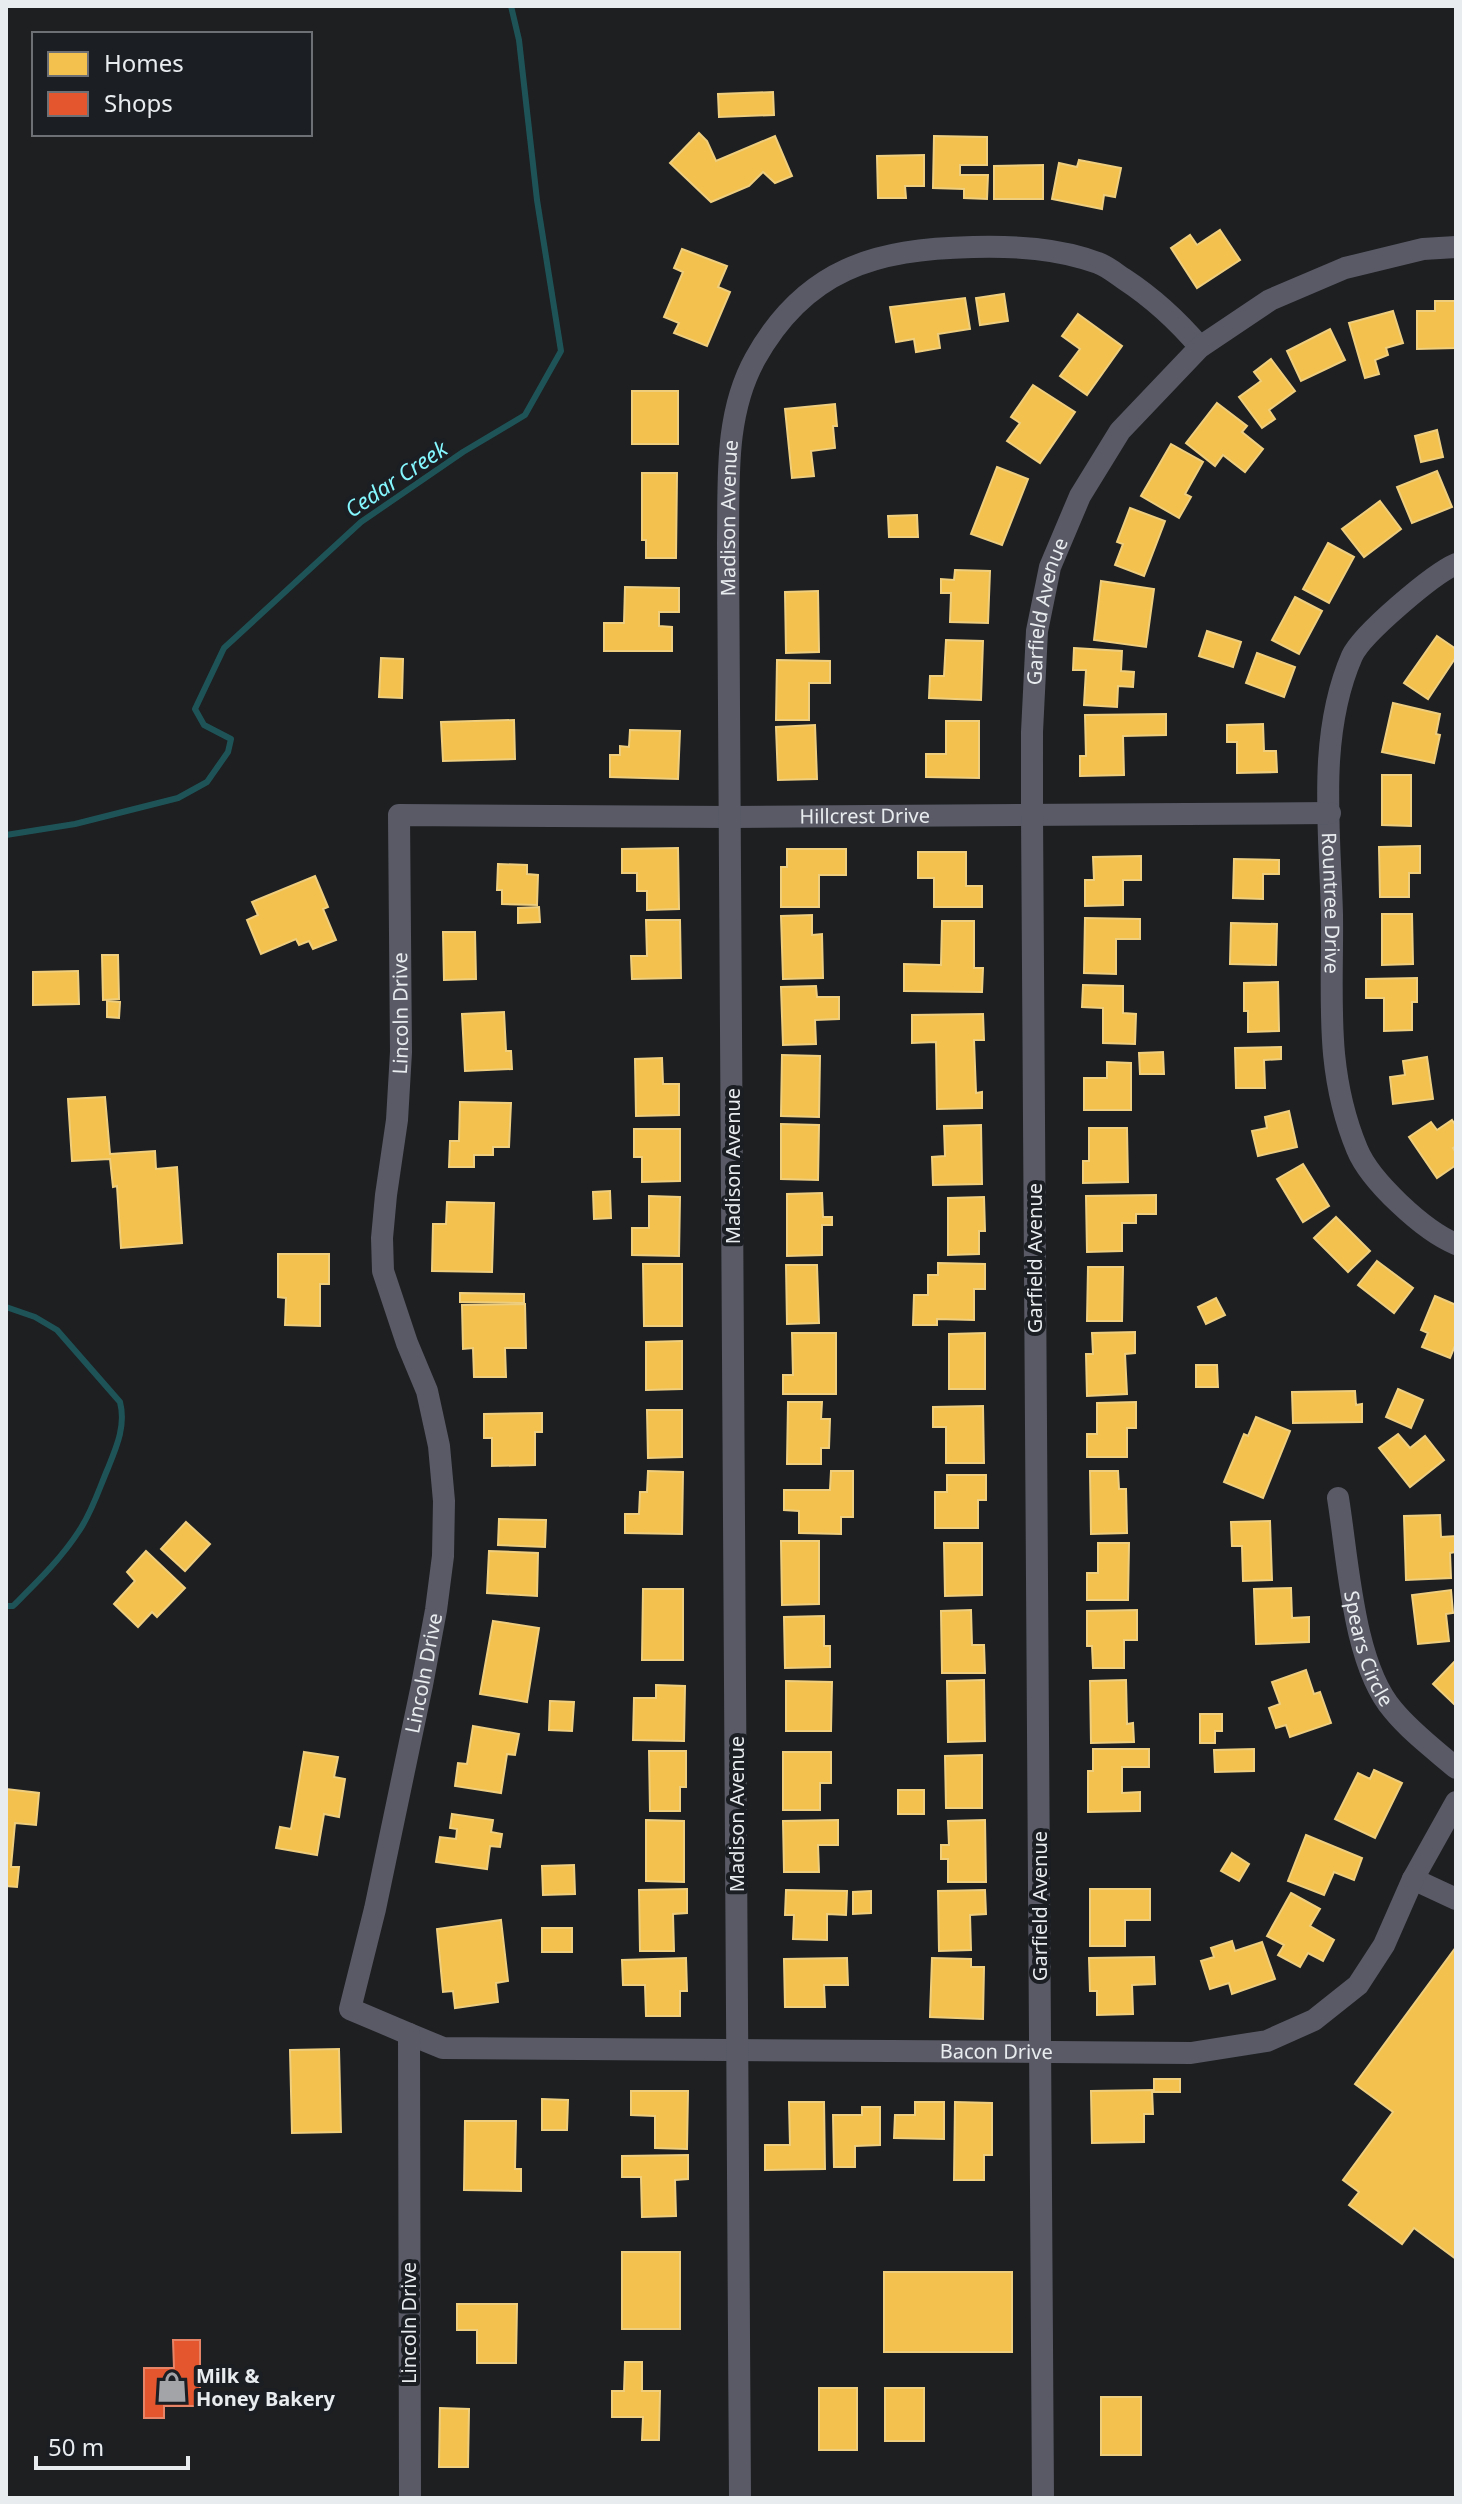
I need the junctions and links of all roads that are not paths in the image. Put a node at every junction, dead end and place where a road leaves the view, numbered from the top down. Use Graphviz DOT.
graph roads {
  1 [pos="1456,247"];
  2 [pos="1200,347"];
  3 [pos="1456,564"];
  4 [pos="1330,813"];
  5 [pos="1032,814"];
  6 [pos="399,815"];
  7 [pos="731,817"];
  8 [pos="1456,1244"];
  9 [pos="1338,1498"];
  10 [pos="1456,1768"];
  11 [pos="1456,1802"];
  12 [pos="1413,1879"];
  13 [pos="1456,1899"];
  14 [pos="409,2034"];
  15 [pos="738,2050"];
  16 [pos="1041,2052"];
  17 [pos="410,2498"];
  18 [pos="740,2498"];
  19 [pos="1043,2498"];
  1 -- 2 [label="street, Garfield Avenue"];
  2 -- 5 [label="street, Garfield Avenue"];
  2 -- 7 [label="street, Madison Avenue"];
  3 -- 4 [label="street, Rountree Drive"];
  4 -- 5 [label="street, Hillcrest Drive"];
  4 -- 8 [label="street, Rountree Drive"];
  5 -- 7 [label="street, Hillcrest Drive"];
  5 -- 16 [label="street, Garfield Avenue"];
  6 -- 7 [label="street, Hillcrest Drive"];
  6 -- 14 [label="street, Lincoln Drive"];
  7 -- 15 [label="street, Madison Avenue"];
  9 -- 10 [label="street, Spears Circle"];
  11 -- 12 [label="street, Bacon Drive"];
  12 -- 13 [label="street"];
  12 -- 16 [label="street, Bacon Drive"];
  14 -- 15 [label="street, Bacon Drive"];
  14 -- 17 [label="street, Lincoln Drive"];
  15 -- 16 [label="street, Bacon Drive"];
  15 -- 18 [label="street, Madison Avenue"];
  16 -- 19 [label="street, Garfield Avenue"];
}
